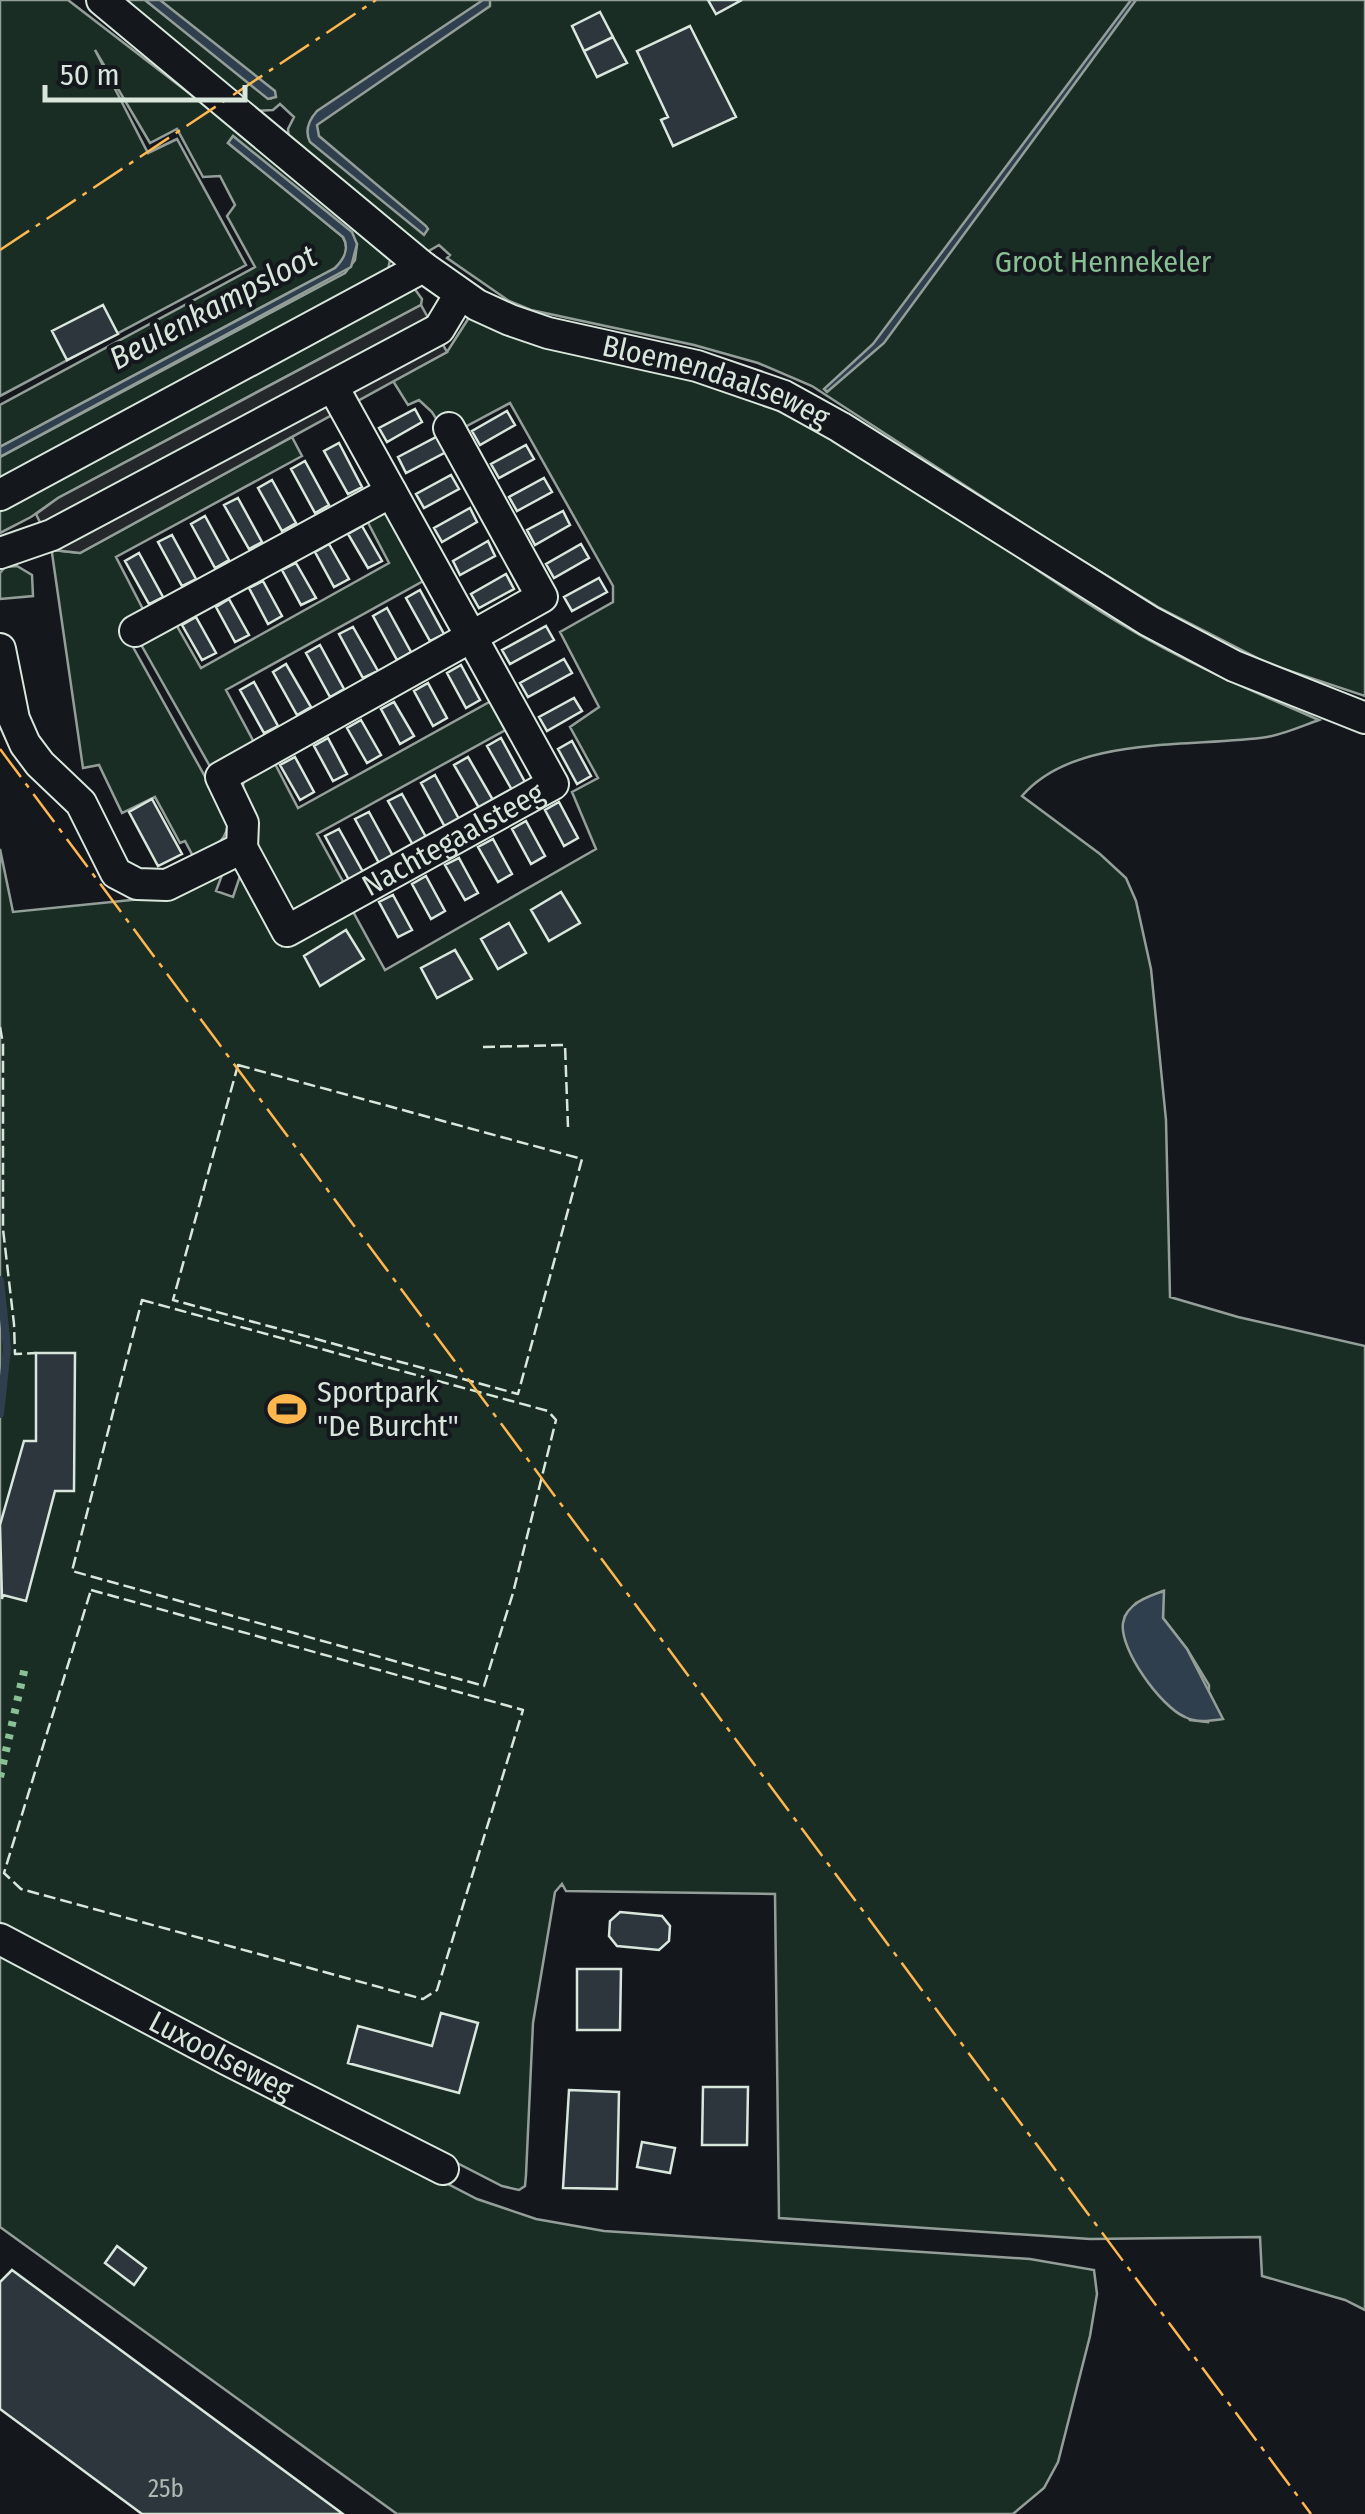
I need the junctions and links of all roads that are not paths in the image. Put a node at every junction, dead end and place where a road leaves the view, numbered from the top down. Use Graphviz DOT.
graph roads {
  1 [pos="102,0"];
  2 [pos="423,267"];
  3 [pos="460,294"];
  4 [pos="333,387"];
  5 [pos="449,428"];
  6 [pos="391,492"];
  7 [pos="0,495"];
  8 [pos="0,553"];
  9 [pos="134,631"];
  10 [pos="472,636"];
  11 [pos="0,649"];
  12 [pos="1365,718"];
  13 [pos="242,848"];
  14 [pos="0,1939"];
  15 [pos="443,2169"];
  1 -- 2 [label="street, Bloemendaalseweg"];
  2 -- 3 [label="street, Bloemendaalseweg"];
  2 -- 7 [label="street"];
  3 -- 4 [label="street"];
  3 -- 12 [label="street, Bloemendaalseweg"];
  4 -- 6 [label="street, Nachtegaalsteeg"];
  4 -- 8 [label="street"];
  5 -- 10 [label="street, Nachtegaalsteeg"];
  6 -- 9 [label="street"];
  6 -- 10 [label="street, Nachtegaalsteeg"];
  10 -- 13 [label="street, Nachtegaalsteeg"];
  10 -- 13 [label="street, Nachtegaalsteeg"];
  11 -- 13 [label="street"];
  14 -- 15 [label="street, Luxoolseweg"];
}
